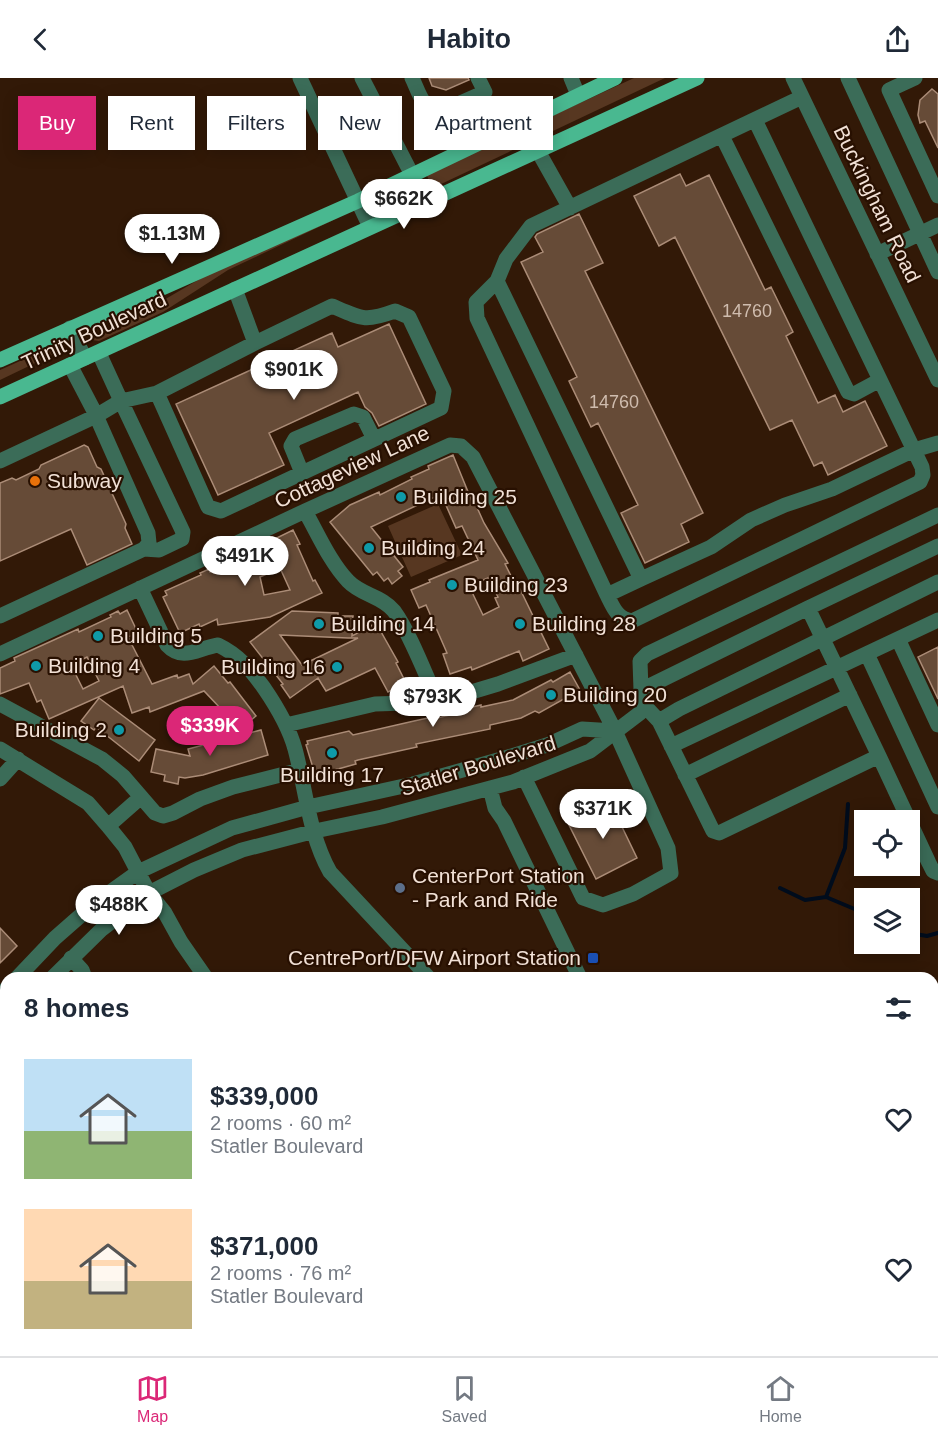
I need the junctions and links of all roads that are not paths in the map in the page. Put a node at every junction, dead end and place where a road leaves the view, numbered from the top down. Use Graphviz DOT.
graph roads {
  1 [pos="300,78"];
  2 [pos="362,78"];
  3 [pos="412,78"];
  4 [pos="478,78"];
  5 [pos="570,78"];
  6 [pos="615,78"];
  7 [pos="697,78"];
  8 [pos="793,78"];
  9 [pos="848,78"];
  10 [pos="915,78"];
  11 [pos="598,82"];
  12 [pos="886,84"];
  13 [pos="578,95"];
  14 [pos="802,97"];
  15 [pos="755,120"];
  16 [pos="722,136"];
  17 [pos="538,151"];
  18 [pos="412,175"];
  19 [pos="938,196"];
  20 [pos="358,201"];
  21 [pos="426,202"];
  22 [pos="570,208"];
  23 [pos="938,225"];
  24 [pos="370,227"];
  25 [pos="920,233"];
  26 [pos="878,254"];
  27 [pos="938,272"];
  28 [pos="497,281"];
  29 [pos="235,289"];
  30 [pos="70,328"];
  31 [pos="255,343"];
  32 [pos="92,355"];
  33 [pos="0,360"];
  34 [pos="70,365"];
  35 [pos="880,380"];
  36 [pos="938,380"];
  37 [pos="157,393"];
  38 [pos="0,397"];
  39 [pos="121,401"];
  40 [pos="96,416"];
  41 [pos="374,439"];
  42 [pos="938,443"];
  43 [pos="914,450"];
  44 [pos="0,461"];
  45 [pos="302,473"];
  46 [pos="304,511"];
  47 [pos="938,515"];
  48 [pos="938,546"];
  49 [pos="144,549"];
  50 [pos="641,579"];
  51 [pos="938,582"];
  52 [pos="140,588"];
  53 [pos="607,595"];
  54 [pos="808,608"];
  55 [pos="0,615"];
  56 [pos="938,620"];
  57 [pos="822,637"];
  58 [pos="898,639"];
  59 [pos="0,654"];
  60 [pos="867,654"];
  61 [pos="576,656"];
  62 [pos="837,668"];
  63 [pos="640,690"];
  64 [pos="850,695"];
  65 [pos="438,702"];
  66 [pos="0,704"];
  67 [pos="644,705"];
  68 [pos="659,721"];
  69 [pos="286,725"];
  70 [pos="938,725"];
  71 [pos="615,731"];
  72 [pos="671,746"];
  73 [pos="0,748"];
  74 [pos="879,756"];
  75 [pos="18,759"];
  76 [pos="300,770"];
  77 [pos="685,775"];
  78 [pos="524,777"];
  79 [pos="0,779"];
  80 [pos="490,788"];
  81 [pos="141,797"];
  82 [pos="308,807"];
  83 [pos="938,807"];
  84 [pos="108,826"];
  85 [pos="315,831"];
  86 [pos="138,872"];
  87 [pos="938,873"];
  88 [pos="149,893"];
  89 [pos="71,958"];
  90 [pos="22,972"];
  91 [pos="58,972"];
  92 [pos="83,972"];
  93 [pos="202,972"];
  94 [pos="423,972"];
  95 [pos="577,972"];
  1 -- 20 [label="street"];
  2 -- 18 [label="street"];
  3 -- 4 [label="street"];
  5 -- 13 [label="street"];
  6 -- 11 [label="main road, Trinity Boulevard"];
  7 -- 17 [label="main road, Trinity Boulevard"];
  8 -- 14 [label="street, Buckingham Road"];
  9 -- 25 [label="street"];
  10 -- 12 [label="street"];
  11 -- 13 [label="main road, Trinity Boulevard"];
  12 -- 19 [label="street"];
  13 -- 18 [label="main road, Trinity Boulevard"];
  14 -- 15 [label="street"];
  14 -- 26 [label="street, Buckingham Road"];
  15 -- 16 [label="street"];
  15 -- 35 [label="street"];
  16 -- 22 [label="street"];
  16 -- 35 [label="street"];
  17 -- 21 [label="main road, Trinity Boulevard"];
  17 -- 22 [label="street"];
  18 -- 20 [label="main road, Trinity Boulevard"];
  18 -- 21 [label="street"];
  20 -- 24 [label="street"];
  20 -- 30 [label="main road, Trinity Boulevard"];
  21 -- 24 [label="main road, Trinity Boulevard"];
  22 -- 28 [label="street"];
  23 -- 25 [label="street"];
  24 -- 29 [label="main road, Trinity Boulevard"];
  25 -- 26 [label="street"];
  25 -- 27 [label="street"];
  26 -- 36 [label="street, Buckingham Road"];
  28 -- 50 [label="street"];
  28 -- 53 [label="street"];
  29 -- 31 [label="street"];
  29 -- 32 [label="main road, Trinity Boulevard"];
  30 -- 32 [label="street"];
  30 -- 33 [label="main road, Trinity Boulevard"];
  31 -- 37 [label="street"];
  31 -- 41 [label="street"];
  32 -- 34 [label="main road, Trinity Boulevard"];
  32 -- 39 [label="street"];
  34 -- 38 [label="main road, Trinity Boulevard"];
  34 -- 40 [label="street"];
  35 -- 43 [label="street"];
  37 -- 39 [label="street"];
  37 -- 45 [label="street"];
  39 -- 40 [label="street"];
  39 -- 49 [label="street"];
  40 -- 44 [label="street"];
  40 -- 49 [label="street"];
  41 -- 45 [label="street"];
  41 -- 45 [label="street"];
  42 -- 43 [label="street"];
  43 -- 50 [label="street"];
  43 -- 53 [label="street"];
  46 -- 52 [label="street, Cottageview Lane"];
  46 -- 61 [label="street, Cottageview Lane"];
  46 -- 65 [label="street"];
  47 -- 63 [label="street"];
  48 -- 54 [label="street"];
  49 -- 55 [label="street"];
  50 -- 53 [label="street"];
  51 -- 57 [label="street"];
  52 -- 59 [label="street, Cottageview Lane"];
  52 -- 69 [label="street"];
  54 -- 57 [label="street"];
  54 -- 63 [label="street"];
  56 -- 58 [label="street"];
  57 -- 62 [label="street"];
  57 -- 68 [label="street"];
  58 -- 60 [label="street"];
  58 -- 70 [label="street"];
  60 -- 62 [label="street"];
  60 -- 83 [label="street"];
  61 -- 65 [label="street"];
  61 -- 71 [label="street, Cottageview Lane"];
  62 -- 64 [label="street"];
  62 -- 72 [label="street"];
  63 -- 67 [label="street"];
  64 -- 74 [label="street"];
  64 -- 77 [label="street"];
  65 -- 69 [label="street"];
  66 -- 81 [label="street"];
  67 -- 68 [label="street"];
  67 -- 71 [label="street"];
  68 -- 72 [label="street"];
  69 -- 76 [label="street"];
  71 -- 78 [label="street, Statler Boulevard"];
  71 -- 78 [label="street, Cottageview Lane"];
  71 -- 82 [label="street, Statler Boulevard"];
  72 -- 77 [label="street"];
  73 -- 75 [label="street"];
  74 -- 77 [label="street"];
  74 -- 87 [label="street"];
  75 -- 79 [label="street"];
  75 -- 84 [label="street"];
  76 -- 81 [label="street"];
  76 -- 82 [label="street"];
  78 -- 80 [label="street, Statler Boulevard"];
  80 -- 85 [label="street, Statler Boulevard"];
  80 -- 95 [label="street"];
  81 -- 84 [label="street"];
  82 -- 85 [label="street"];
  82 -- 86 [label="street, Statler Boulevard"];
  84 -- 86 [label="street"];
  85 -- 88 [label="street, Statler Boulevard"];
  85 -- 94 [label="street"];
  86 -- 88 [label="street"];
  86 -- 90 [label="street, Statler Boulevard"];
  88 -- 89 [label="street, Statler Boulevard"];
  88 -- 93 [label="street"];
  89 -- 91 [label="street, Statler Boulevard"];
  89 -- 92 [label="street"];
}
